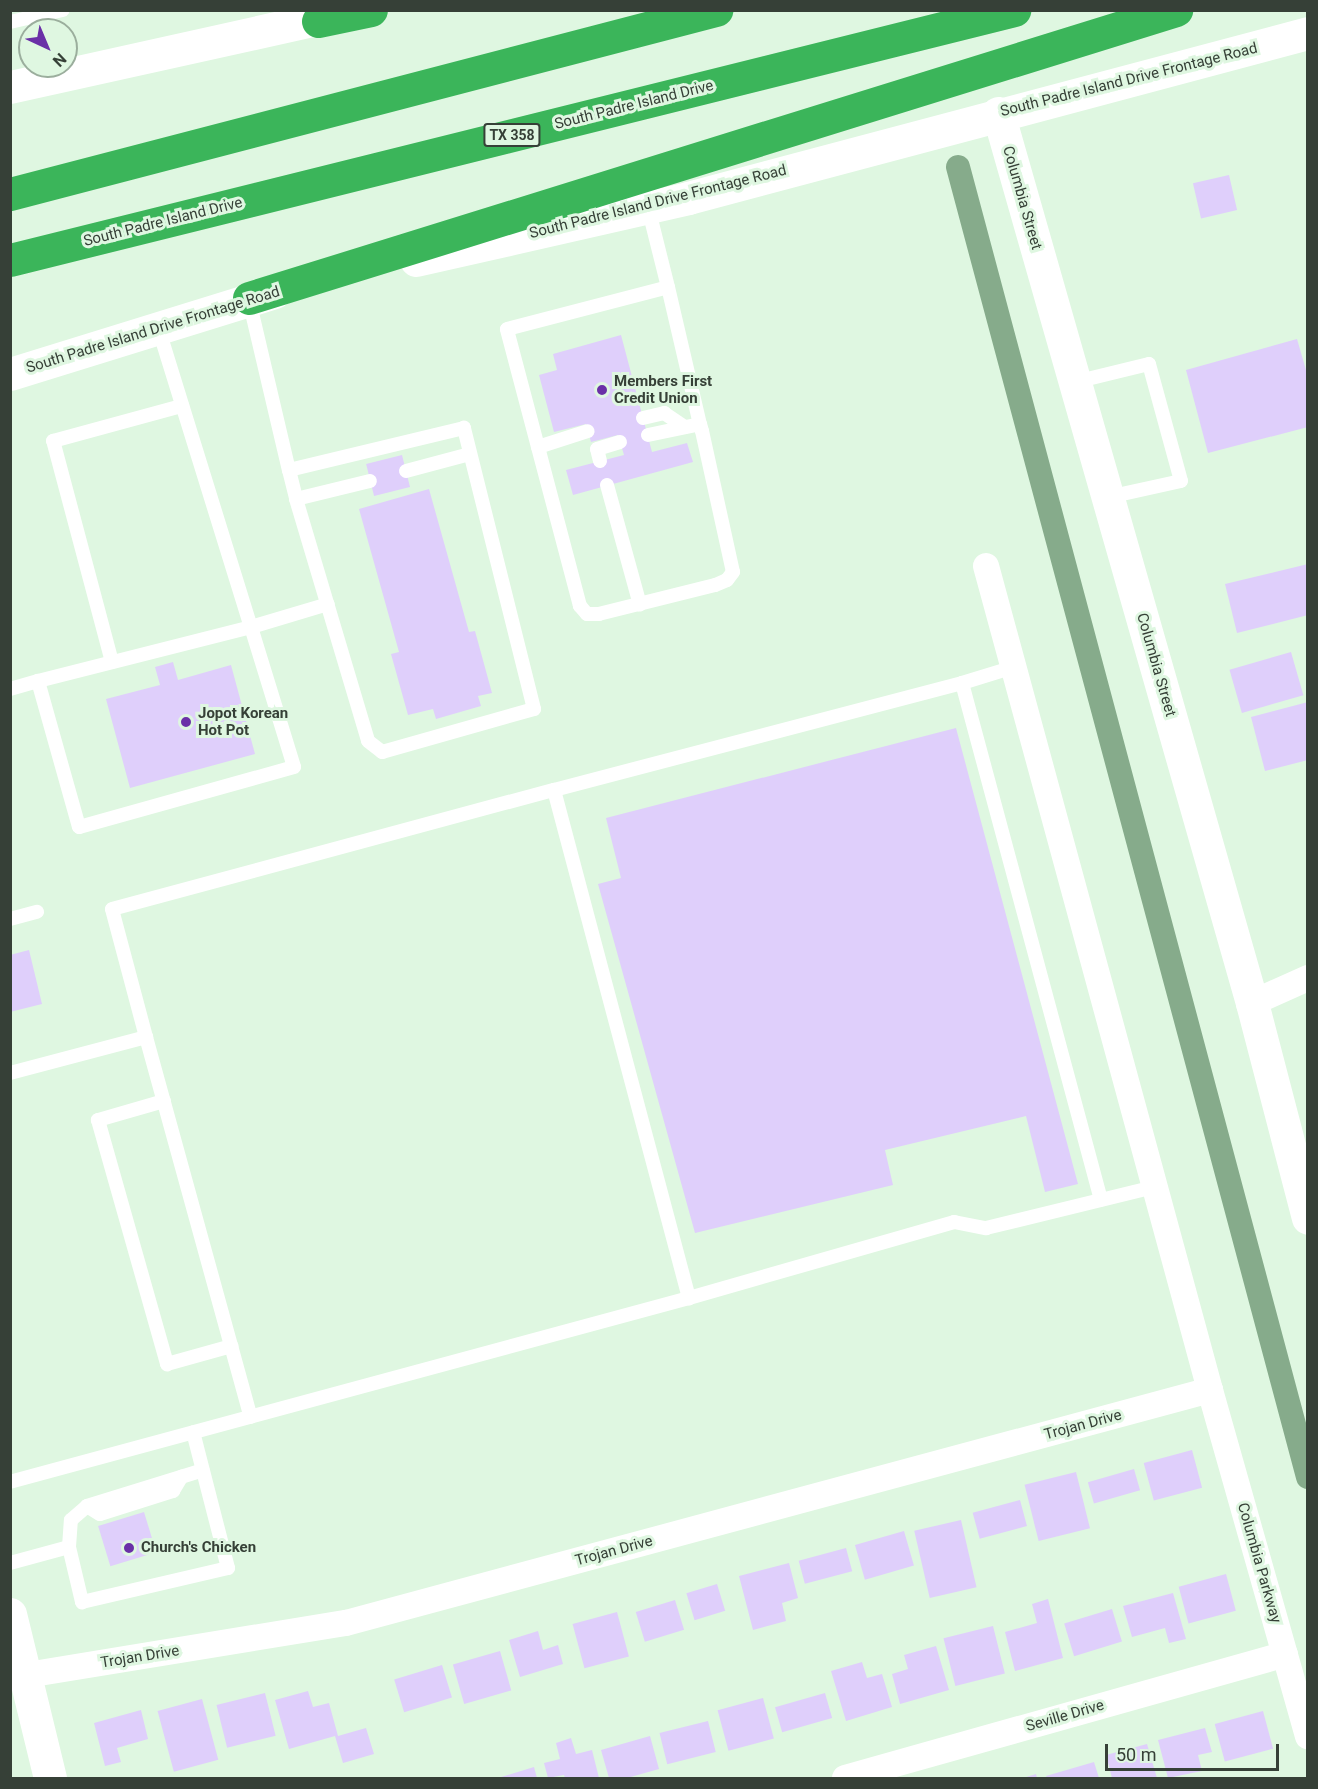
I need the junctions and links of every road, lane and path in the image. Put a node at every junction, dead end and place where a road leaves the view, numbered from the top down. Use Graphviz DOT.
graph roads {
  1 [pos="63,10"];
  2 [pos="355,10"];
  3 [pos="371,10"];
  4 [pos="716,10"];
  5 [pos="1014,10"];
  6 [pos="1176,10"];
  7 [pos="39,16"];
  8 [pos="313,18"];
  9 [pos="10,22"];
  10 [pos="1308,33"];
  11 [pos="78,66"];
  12 [pos="35,78"];
  13 [pos="10,87"];
  14 [pos="998,114"];
  15 [pos="10,194"];
  16 [pos="648,207"];
  17 [pos="10,260"];
  18 [pos="668,287"];
  19 [pos="249,298"];
  20 [pos="158,327"];
  21 [pos="10,374"];
  22 [pos="1075,382"];
  23 [pos="182,405"];
  24 [pos="643,418"];
  25 [pos="700,424"];
  26 [pos="685,427"];
  27 [pos="588,431"];
  28 [pos="648,435"];
  29 [pos="620,442"];
  30 [pos="538,447"];
  31 [pos="470,454"];
  32 [pos="600,461"];
  33 [pos="289,470"];
  34 [pos="406,471"];
  35 [pos="370,481"];
  36 [pos="607,485"];
  37 [pos="1108,496"];
  38 [pos="296,499"];
  39 [pos="986,566"];
  40 [pos="327,604"];
  41 [pos="640,604"];
  42 [pos="250,627"];
  43 [pos="112,662"];
  44 [pos="1014,667"];
  45 [pos="38,681"];
  46 [pos="962,683"];
  47 [pos="10,688"];
  48 [pos="554,790"];
  49 [pos="37,912"];
  50 [pos="10,919"];
  51 [pos="1308,978"];
  52 [pos="1252,1003"];
  53 [pos="146,1036"];
  54 [pos="10,1073"];
  55 [pos="164,1101"];
  56 [pos="1154,1187"];
  57 [pos="1101,1200"];
  58 [pos="1308,1218"];
  59 [pos="689,1298"];
  60 [pos="232,1346"];
  61 [pos="1210,1390"];
  62 [pos="251,1417"];
  63 [pos="193,1432"];
  64 [pos="202,1470"];
  65 [pos="10,1482"];
  66 [pos="69,1547"];
  67 [pos="10,1563"];
  68 [pos="10,1614"];
  69 [pos="1285,1654"];
  70 [pos="19,1678"];
  71 [pos="1308,1736"];
  72 [pos="50,1779"];
  73 [pos="845,1779"];
  1 -- 7 [label="lane"];
  2 -- 8 [label="main road"];
  3 -- 8 [label="highway"];
  4 -- 15 [label="highway"];
  5 -- 17 [label="highway, South Padre Island Drive / TX 358"];
  6 -- 19 [label="highway"];
  7 -- 9 [label="lane"];
  8 -- 11 [label="main road"];
  10 -- 14 [label="main road, South Padre Island Drive Frontage Road"];
  12 -- 13 [label="main road"];
  14 -- 16 [label="main road, South Padre Island Drive Frontage Road"];
  14 -- 22 [label="main road, Columbia Street"];
  16 -- 18 [label="lane"];
  16 -- 19 [label="main road, South Padre Island Drive Frontage Road"];
  18 -- 25 [label="lane"];
  18 -- 30 [label="lane"];
  19 -- 20 [label="main road, South Padre Island Drive Frontage Road"];
  19 -- 33 [label="lane"];
  20 -- 21 [label="main road, South Padre Island Drive Frontage Road"];
  20 -- 23 [label="lane"];
  22 -- 37 [label="main road, Columbia Street"];
  22 -- 37 [label="lane"];
  23 -- 42 [label="lane"];
  23 -- 43 [label="lane"];
  24 -- 26 [label="lane"];
  25 -- 26 [label="lane"];
  25 -- 41 [label="lane"];
  26 -- 28 [label="lane"];
  27 -- 30 [label="lane"];
  29 -- 32 [label="lane"];
  30 -- 41 [label="lane"];
  31 -- 33 [label="lane"];
  31 -- 34 [label="lane"];
  31 -- 40 [label="lane"];
  33 -- 38 [label="lane"];
  35 -- 38 [label="lane"];
  36 -- 41 [label="lane"];
  37 -- 52 [label="main road, Columbia Street"];
  38 -- 40 [label="lane"];
  39 -- 44 [label="street, Columbia Parkway"];
  40 -- 42 [label="lane"];
  42 -- 43 [label="lane"];
  42 -- 45 [label="lane"];
  43 -- 45 [label="lane"];
  44 -- 46 [label="lane"];
  44 -- 56 [label="street, Columbia Parkway"];
  45 -- 47 [label="lane"];
  46 -- 48 [label="lane"];
  46 -- 57 [label="lane"];
  48 -- 53 [label="lane"];
  48 -- 59 [label="lane"];
  49 -- 50 [label="lane"];
  51 -- 52 [label="street"];
  52 -- 58 [label="main road, Columbia Street"];
  53 -- 54 [label="lane"];
  53 -- 55 [label="lane"];
  55 -- 60 [label="lane"];
  55 -- 60 [label="lane"];
  56 -- 57 [label="lane"];
  56 -- 61 [label="street, Columbia Parkway"];
  57 -- 59 [label="lane"];
  59 -- 62 [label="lane"];
  60 -- 62 [label="lane"];
  61 -- 69 [label="street, Columbia Parkway"];
  61 -- 70 [label="street, Trojan Drive"];
  62 -- 63 [label="lane"];
  63 -- 64 [label="lane"];
  63 -- 65 [label="lane"];
  64 -- 66 [label="lane"];
  64 -- 66 [label="lane"];
  66 -- 67 [label="lane"];
  68 -- 70 [label="main road"];
  69 -- 71 [label="street, Columbia Parkway"];
  69 -- 73 [label="street, Seville Drive"];
  70 -- 72 [label="main road"];
}
